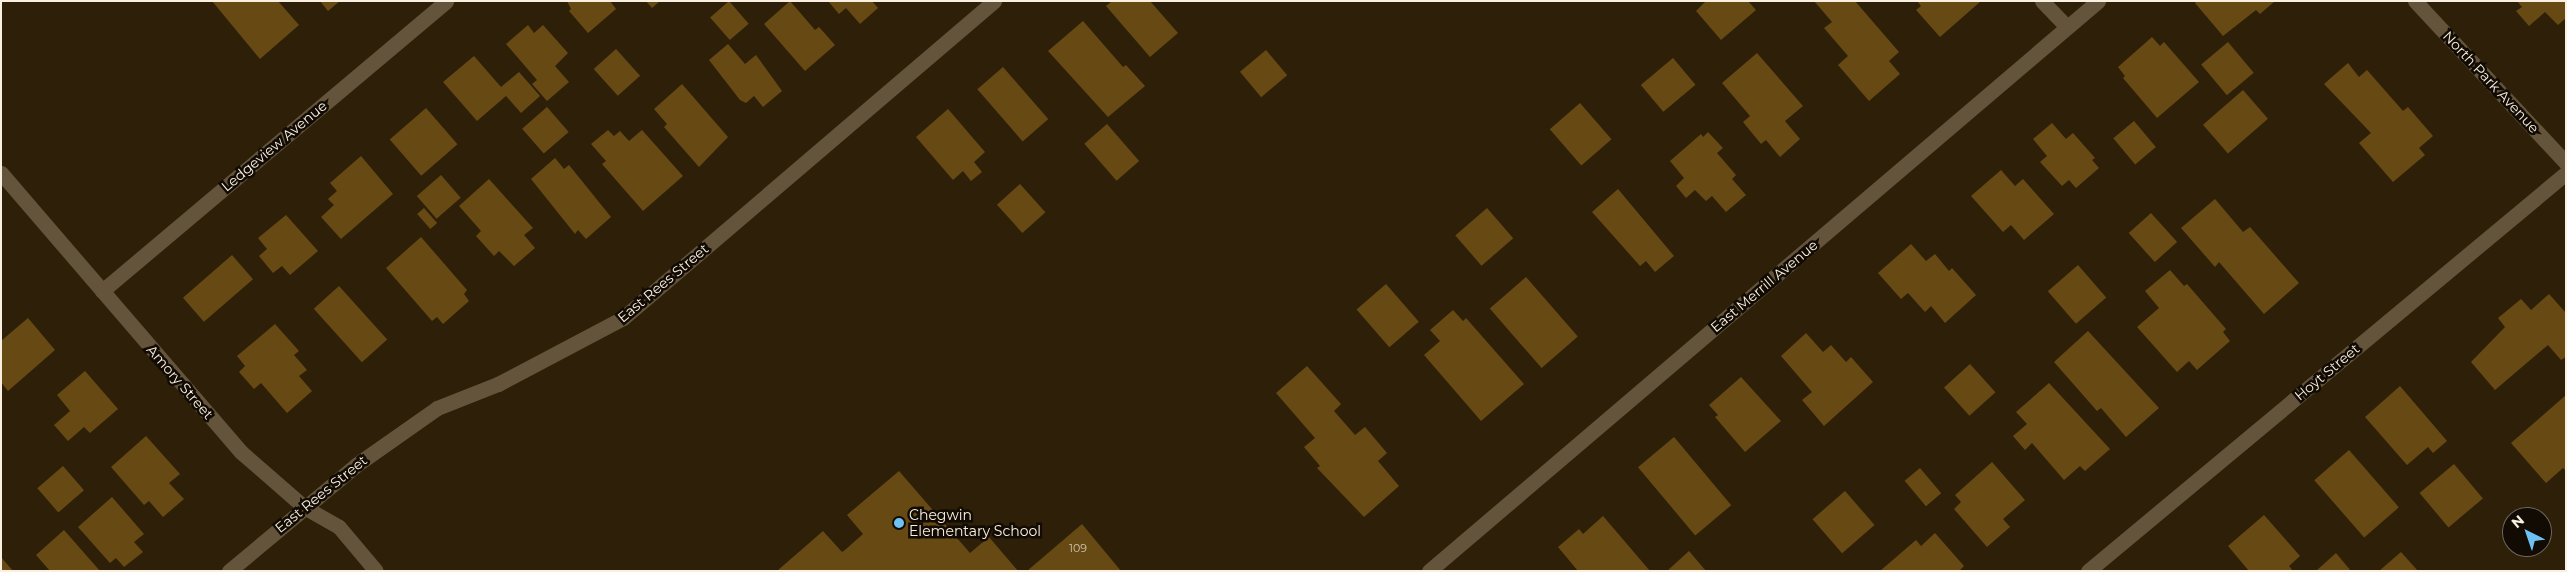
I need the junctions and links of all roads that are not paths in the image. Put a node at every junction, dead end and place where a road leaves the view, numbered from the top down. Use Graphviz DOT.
graph roads {
  1 [pos="446,1"];
  2 [pos="994,1"];
  3 [pos="2042,1"];
  4 [pos="2098,1"];
  5 [pos="2416,1"];
  6 [pos="2067,27"];
  7 [pos="2566,163"];
  8 [pos="1,173"];
  9 [pos="2566,173"];
  10 [pos="102,291"];
  11 [pos="304,507"];
  12 [pos="229,571"];
  13 [pos="376,571"];
  14 [pos="1429,571"];
  15 [pos="2088,571"];
  1 -- 10 [label="street, Ledgeview Avenue"];
  2 -- 11 [label="street, East Rees Street"];
  3 -- 6 [label="street"];
  4 -- 6 [label="street, East Merrill Avenue"];
  5 -- 7 [label="street, North Park Avenue"];
  6 -- 14 [label="street, East Merrill Avenue"];
  8 -- 10 [label="street, Amory Street"];
  9 -- 15 [label="street, Hoyt Street"];
  10 -- 11 [label="street, Amory Street"];
  11 -- 12 [label="street, East Rees Street"];
  11 -- 13 [label="street, Amory Street"];
}
